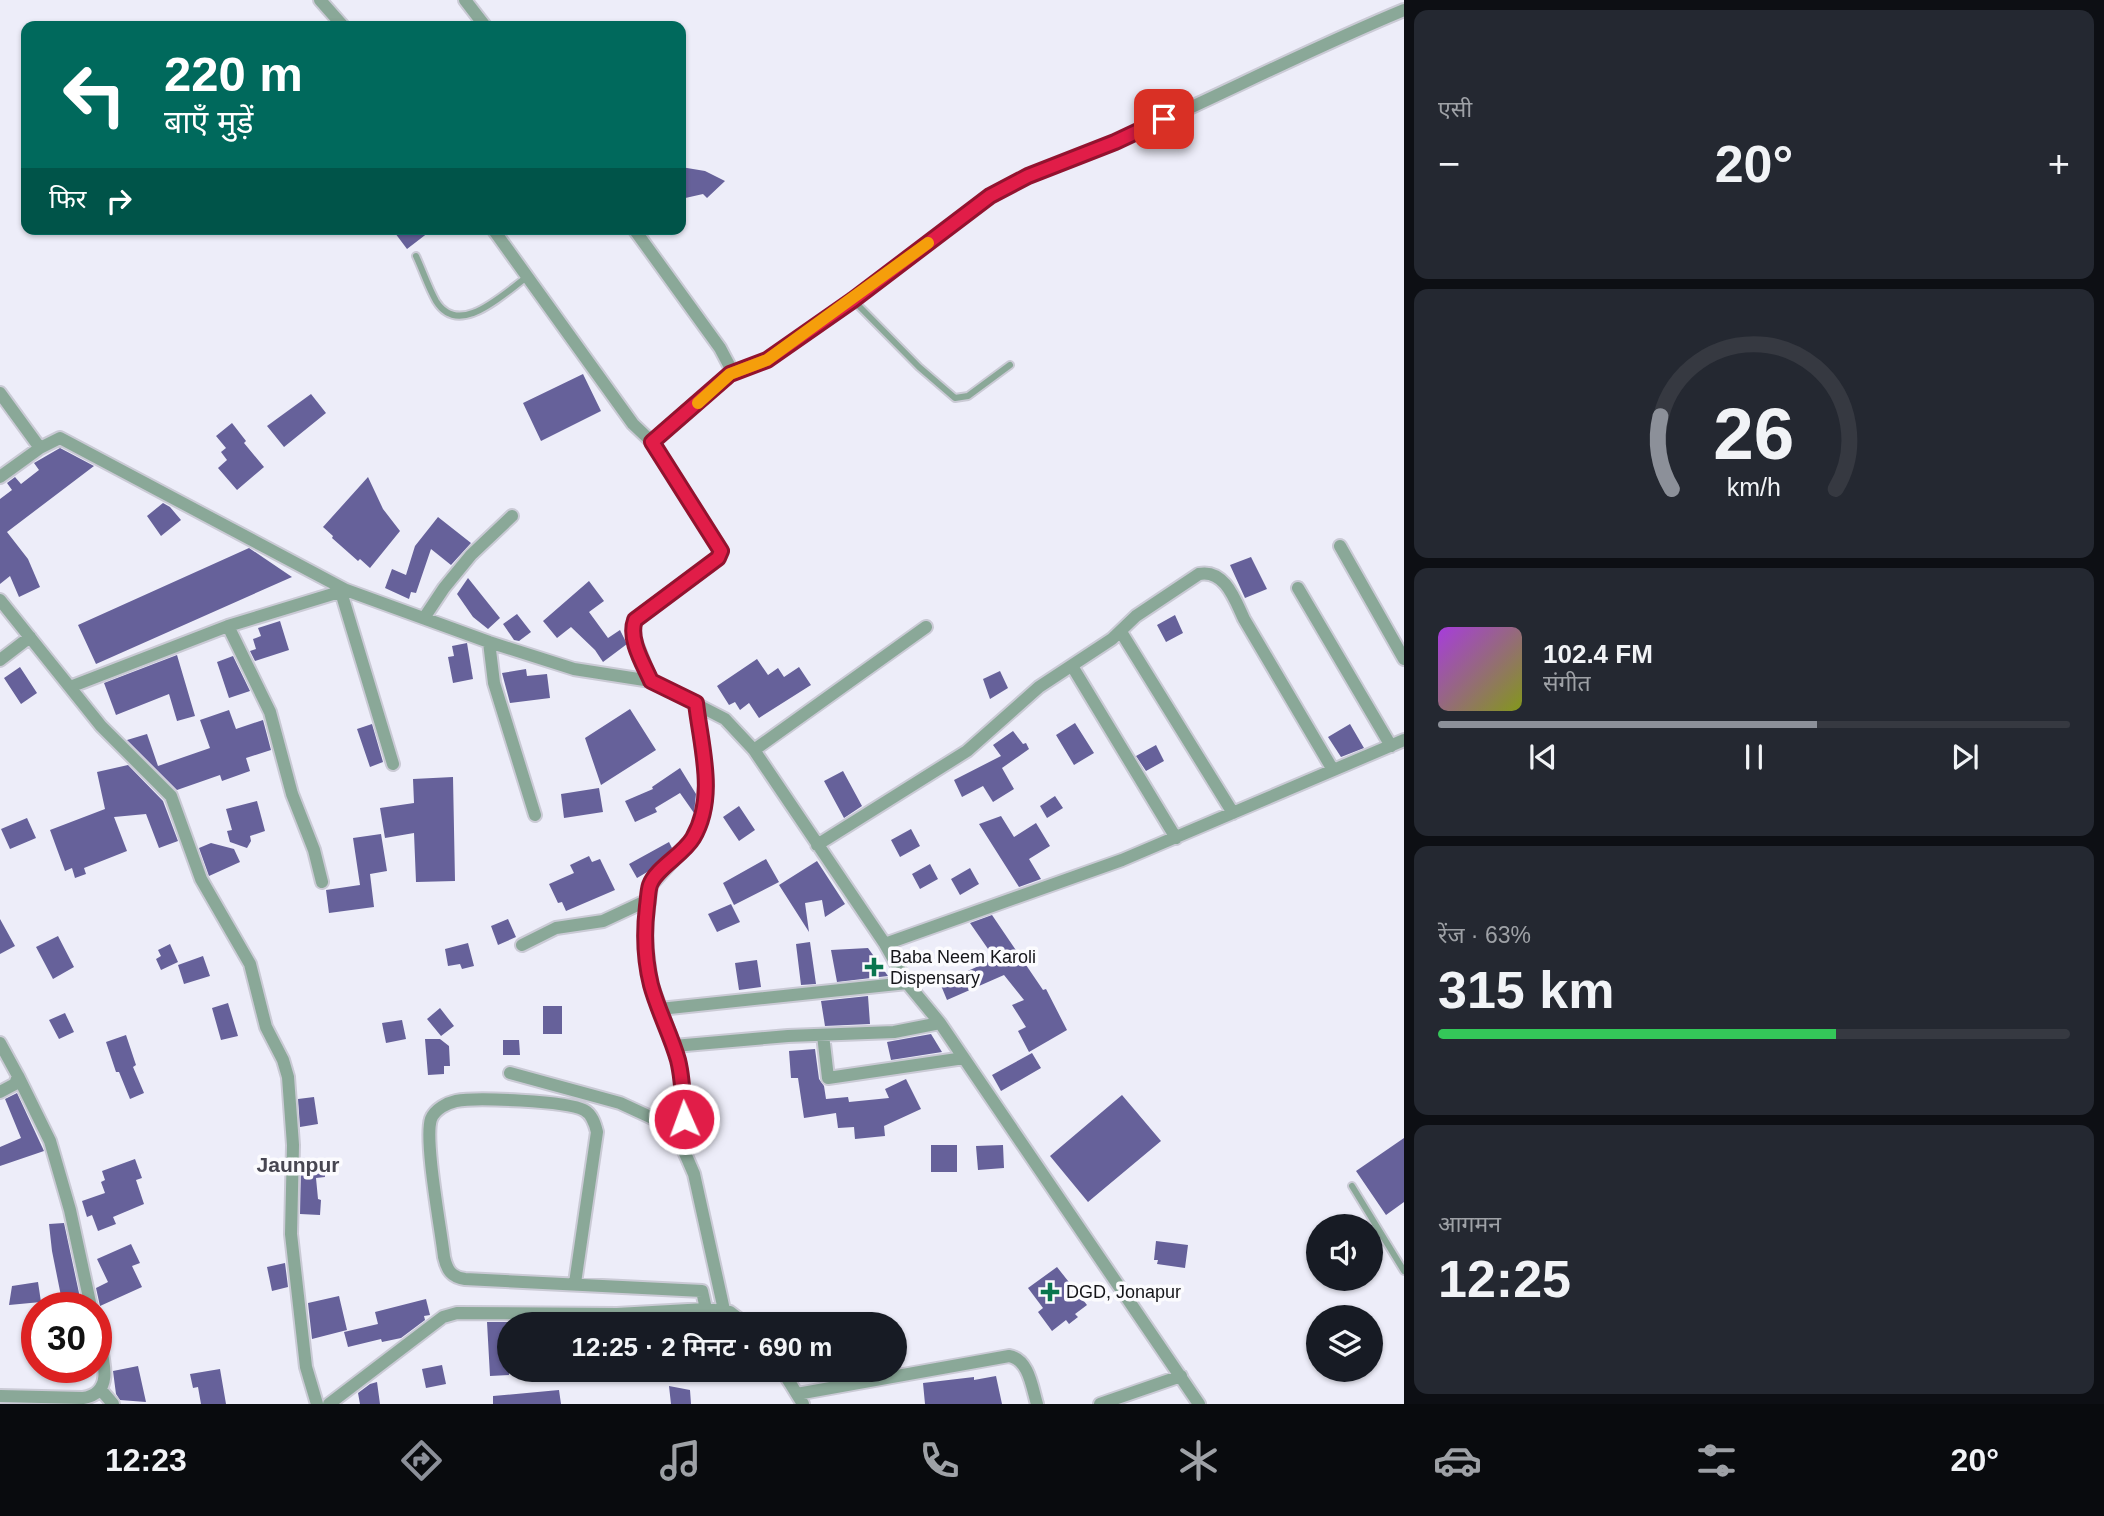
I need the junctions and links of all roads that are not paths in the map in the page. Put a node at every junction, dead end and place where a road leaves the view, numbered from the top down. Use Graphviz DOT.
graph roads {
  1 [pos="320,0"];
  2 [pos="466,0"];
  3 [pos="1404,10"];
  4 [pos="339,21"];
  5 [pos="481,21"];
  6 [pos="497,235"];
  7 [pos="638,235"];
  8 [pos="416,256"];
  9 [pos="527,277"];
  10 [pos="853,300"];
  11 [pos="1010,365"];
  12 [pos="730,374"];
  13 [pos="0,393"];
  14 [pos="652,442"];
  15 [pos="40,448"];
  16 [pos="0,477"];
  17 [pos="512,516"];
  18 [pos="1340,546"];
  19 [pos="1298,588"];
  20 [pos="343,591"];
  21 [pos="0,600"];
  22 [pos="424,618"];
  23 [pos="228,626"];
  24 [pos="926,626"];
  25 [pos="1121,632"];
  26 [pos="30,637"];
  27 [pos="489,642"];
  28 [pos="1404,659"];
  29 [pos="0,660"];
  30 [pos="1072,666"];
  31 [pos="651,681"];
  32 [pos="70,687"];
  33 [pos="696,703"];
  34 [pos="1404,740"];
  35 [pos="1391,746"];
  36 [pos="754,750"];
  37 [pos="393,764"];
  38 [pos="1333,770"];
  39 [pos="1233,813"];
  40 [pos="535,815"];
  41 [pos="1176,838"];
  42 [pos="817,845"];
  43 [pos="322,883"];
  44 [pos="648,900"];
  45 [pos="885,943"];
  46 [pos="522,945"];
  47 [pos="907,983"];
  48 [pos="660,1009"];
  49 [pos="940,1024"];
  50 [pos="823,1035"];
  51 [pos="0,1043"];
  52 [pos="674,1046"];
  53 [pos="964,1058"];
  54 [pos="510,1073"];
  55 [pos="18,1076"];
  56 [pos="0,1092"];
  57 [pos="674,1128"];
  58 [pos="1352,1186"];
  59 [pos="1404,1271"];
  60 [pos="575,1283"];
  61 [pos="88,1292"];
  62 [pos="706,1309"];
  63 [pos="724,1310"];
  64 [pos="728,1312"];
  65 [pos="1181,1376"];
  66 [pos="789,1382"];
  67 [pos="105,1383"];
  68 [pos="101,1390"];
  69 [pos="0,1396"];
  70 [pos="800,1399"];
  71 [pos="113,1404"];
  72 [pos="317,1404"];
  73 [pos="329,1404"];
  74 [pos="1037,1404"];
  75 [pos="1100,1404"];
  76 [pos="1199,1404"];
  1 -- 4 [label="street"];
  2 -- 5 [label="street"];
  3 -- 10 [label="street"];
  6 -- 9 [label="street"];
  7 -- 12 [label="street"];
  8 -- 9 [label="lane"];
  9 -- 14 [label="street"];
  10 -- 11 [label="lane"];
  10 -- 12 [label="street"];
  12 -- 14 [label="street"];
  13 -- 15 [label="street"];
  14 -- 31 [label="street"];
  15 -- 16 [label="street"];
  15 -- 20 [label="street"];
  17 -- 22 [label="street"];
  18 -- 28 [label="street"];
  19 -- 35 [label="street"];
  20 -- 22 [label="street"];
  20 -- 23 [label="street"];
  20 -- 37 [label="street"];
  21 -- 26 [label="street"];
  22 -- 27 [label="street"];
  23 -- 32 [label="street"];
  23 -- 43 [label="street"];
  24 -- 36 [label="street"];
  25 -- 30 [label="street"];
  25 -- 38 [label="street"];
  25 -- 39 [label="street"];
  26 -- 29 [label="street"];
  26 -- 32 [label="street"];
  27 -- 31 [label="street"];
  27 -- 40 [label="street"];
  30 -- 41 [label="street"];
  30 -- 42 [label="street"];
  31 -- 33 [label="street"];
  32 -- 72 [label="street"];
  33 -- 36 [label="street"];
  33 -- 44 [label="street"];
  34 -- 35 [label="street"];
  35 -- 38 [label="street"];
  36 -- 42 [label="street"];
  38 -- 39 [label="street"];
  39 -- 41 [label="street"];
  41 -- 45 [label="street"];
  42 -- 45 [label="street"];
  44 -- 46 [label="street"];
  44 -- 48 [label="street"];
  45 -- 47 [label="street"];
  47 -- 48 [label="street"];
  47 -- 49 [label="street"];
  48 -- 52 [label="street"];
  49 -- 50 [label="street"];
  49 -- 53 [label="street"];
  50 -- 52 [label="street"];
  50 -- 53 [label="street"];
  51 -- 55 [label="street"];
  52 -- 57 [label="street"];
  53 -- 65 [label="street"];
  54 -- 57 [label="street"];
  55 -- 56 [label="street"];
  55 -- 61 [label="street"];
  57 -- 63 [label="street"];
  58 -- 59 [label="lane"];
  60 -- 60 [label="street"];
  60 -- 62 [label="street"];
  62 -- 63 [label="street"];
  62 -- 73 [label="street"];
  63 -- 64 [label="street"];
  65 -- 75 [label="street"];
  65 -- 76 [label="street"];
  66 -- 70 [label="street"];
  67 -- 68 [label="street"];
  68 -- 69 [label="street"];
  68 -- 71 [label="street"];
  70 -- 74 [label="street"];
}
